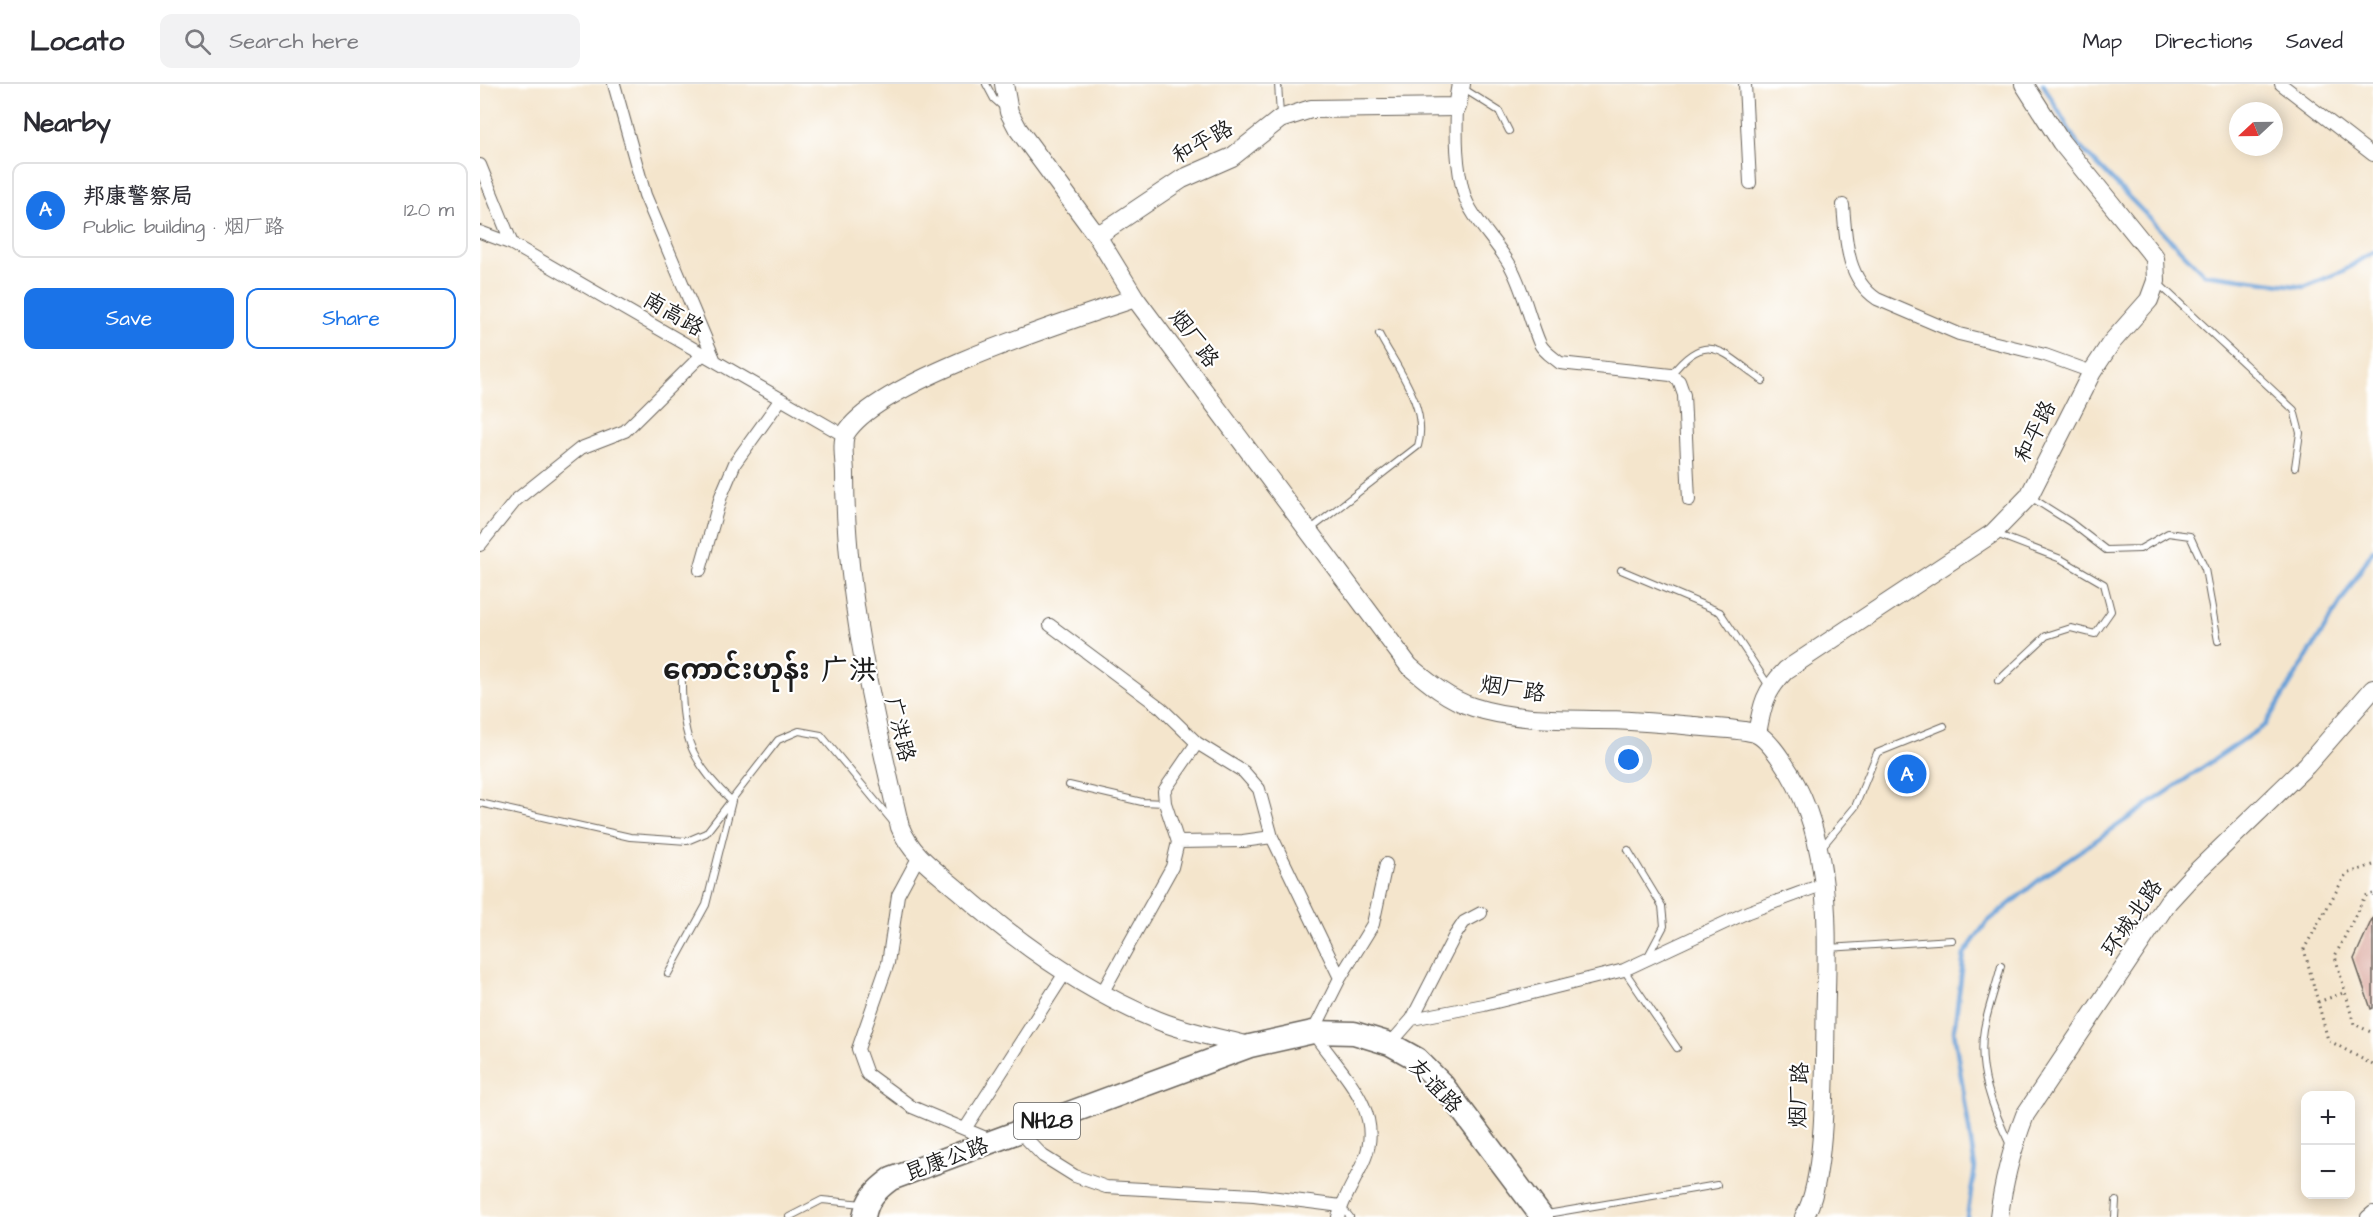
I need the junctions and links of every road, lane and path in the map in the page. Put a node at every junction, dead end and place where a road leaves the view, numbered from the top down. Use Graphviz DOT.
graph roads {
  1 [pos="614,84"];
  2 [pos="986,84"];
  3 [pos="1004,84"];
  4 [pos="1278,84"];
  5 [pos="1745,84"];
  6 [pos="2024,84"];
  7 [pos="2281,84"];
  8 [pos="1461,86"];
  9 [pos="1457,107"];
  10 [pos="1009,112"];
  11 [pos="1280,119"];
  12 [pos="1509,131"];
  13 [pos="2373,155"];
  14 [pos="480,165"];
  15 [pos="1750,183"];
  16 [pos="1843,205"];
  17 [pos="480,232"];
  18 [pos="1097,236"];
  19 [pos="512,244"];
  20 [pos="2156,281"];
  21 [pos="1136,298"];
  22 [pos="1379,334"];
  23 [pos="709,357"];
  24 [pos="2092,372"];
  25 [pos="1671,375"];
  26 [pos="1763,381"];
  27 [pos="781,399"];
  28 [pos="845,436"];
  29 [pos="2295,467"];
  30 [pos="2029,496"];
  31 [pos="1689,500"];
  32 [pos="1308,530"];
  33 [pos="1993,533"];
  34 [pos="480,545"];
  35 [pos="700,570"];
  36 [pos="1622,570"];
  37 [pos="1050,625"];
  38 [pos="2218,641"];
  39 [pos="682,674"];
  40 [pos="1998,681"];
  41 [pos="1770,687"];
  42 [pos="2373,689"];
  43 [pos="1944,726"];
  44 [pos="1757,734"];
  45 [pos="1197,743"];
  46 [pos="1069,785"];
  47 [pos="732,801"];
  48 [pos="1165,803"];
  49 [pos="482,805"];
  50 [pos="903,834"];
  51 [pos="1272,837"];
  52 [pos="1178,842"];
  53 [pos="1821,849"];
  54 [pos="1628,850"];
  55 [pos="919,856"];
  56 [pos="1386,864"];
  57 [pos="2373,865"];
  58 [pos="1824,884"];
  59 [pos="2373,894"];
  60 [pos="1481,913"];
  61 [pos="1952,940"];
  62 [pos="1827,948"];
  63 [pos="1644,962"];
  64 [pos="2001,966"];
  65 [pos="1624,970"];
  66 [pos="1065,973"];
  67 [pos="668,974"];
  68 [pos="1340,978"];
  69 [pos="2346,992"];
  70 [pos="1101,995"];
  71 [pos="2318,1002"];
  72 [pos="1412,1019"];
  73 [pos="1313,1032"];
  74 [pos="2373,1034"];
  75 [pos="1390,1044"];
  76 [pos="1250,1046"];
  77 [pos="1677,1048"];
  78 [pos="2373,1065"];
  79 [pos="965,1129"];
  80 [pos="1019,1131"];
  81 [pos="993,1141"];
  82 [pos="2012,1149"];
  83 [pos="1717,1185"];
  84 [pos="2116,1201"];
  85 [pos="865,1211"];
  86 [pos="1339,1211"];
  87 [pos="2373,1212"];
  88 [pos="1541,1216"];
  89 [pos="789,1217"];
  90 [pos="1350,1217"];
  91 [pos="1804,1217"];
  92 [pos="1999,1217"];
  93 [pos="2115,1217"];
  94 [pos="2367,1217"];
  1 -- 23 [label="street"];
  2 -- 10 [label="lane"];
  3 -- 10 [label="street, 烟厂路"];
  4 -- 11 [label="lane"];
  5 -- 15 [label="street"];
  6 -- 20 [label="street"];
  7 -- 13 [label="street"];
  8 -- 9 [label="street"];
  8 -- 12 [label="lane"];
  9 -- 11 [label="street, 和平路"];
  9 -- 25 [label="street"];
  10 -- 18 [label="street, 烟厂路"];
  11 -- 18 [label="street, 和平路"];
  14 -- 19 [label="street"];
  16 -- 24 [label="street"];
  17 -- 19 [label="street, 南高路"];
  18 -- 21 [label="street, 烟厂路"];
  19 -- 23 [label="street, 南高路"];
  20 -- 24 [label="street, 和平路"];
  20 -- 29 [label="lane"];
  21 -- 28 [label="street"];
  21 -- 32 [label="street, 烟厂路"];
  22 -- 32 [label="lane"];
  23 -- 27 [label="street, 南高路"];
  23 -- 34 [label="street"];
  24 -- 30 [label="street, 和平路"];
  25 -- 26 [label="lane"];
  25 -- 31 [label="street"];
  27 -- 28 [label="street, 南高路"];
  27 -- 35 [label="street"];
  28 -- 50 [label="street, 广洪路"];
  30 -- 33 [label="street, 和平路"];
  30 -- 38 [label="lane"];
  32 -- 44 [label="street, 烟厂路"];
  33 -- 40 [label="lane"];
  33 -- 41 [label="street, 和平路"];
  36 -- 41 [label="lane"];
  37 -- 45 [label="street"];
  39 -- 47 [label="lane"];
  41 -- 44 [label="street, 和平路"];
  42 -- 82 [label="street, 环城北路"];
  43 -- 53 [label="lane"];
  44 -- 53 [label="street, 烟厂路"];
  45 -- 48 [label="street"];
  45 -- 51 [label="street"];
  46 -- 48 [label="lane"];
  47 -- 49 [label="lane"];
  47 -- 50 [label="lane"];
  47 -- 67 [label="lane"];
  48 -- 52 [label="street"];
  50 -- 55 [label="street, 广洪路"];
  51 -- 52 [label="street"];
  51 -- 68 [label="street"];
  52 -- 70 [label="street"];
  53 -- 58 [label="street, 烟厂路"];
  54 -- 63 [label="lane"];
  55 -- 66 [label="street, 广洪路"];
  55 -- 79 [label="street"];
  56 -- 68 [label="street"];
  57 -- 71 [label="path"];
  58 -- 62 [label="street, 烟厂路"];
  58 -- 63 [label="street"];
  59 -- 69 [label="path"];
  60 -- 72 [label="street"];
  61 -- 62 [label="lane"];
  62 -- 91 [label="street, 烟厂路"];
  63 -- 65 [label="street"];
  64 -- 82 [label="lane"];
  65 -- 72 [label="street"];
  65 -- 77 [label="lane"];
  66 -- 70 [label="street, 广洪路"];
  66 -- 79 [label="street"];
  68 -- 73 [label="street"];
  69 -- 71 [label="path"];
  69 -- 74 [label="path"];
  70 -- 76 [label="street, 广洪路"];
  71 -- 78 [label="path"];
  72 -- 75 [label="street"];
  73 -- 75 [label="highway, 友谊路 / NH28"];
  73 -- 76 [label="highway, 友谊路 / NH28"];
  73 -- 86 [label="street"];
  75 -- 88 [label="highway, 友谊路 / NH28"];
  76 -- 80 [label="highway, 昆康公路 / NH28"];
  79 -- 81 [label="street"];
  80 -- 81 [label="highway, 昆康公路 / NH28"];
  80 -- 86 [label="street"];
  81 -- 85 [label="highway, 昆康公路 / NH28"];
  82 -- 92 [label="street, 环城北路"];
  83 -- 88 [label="lane"];
  84 -- 93 [label="lane"];
  85 -- 89 [label="lane"];
  86 -- 90 [label="lane"];
  87 -- 94 [label="street"];
}
